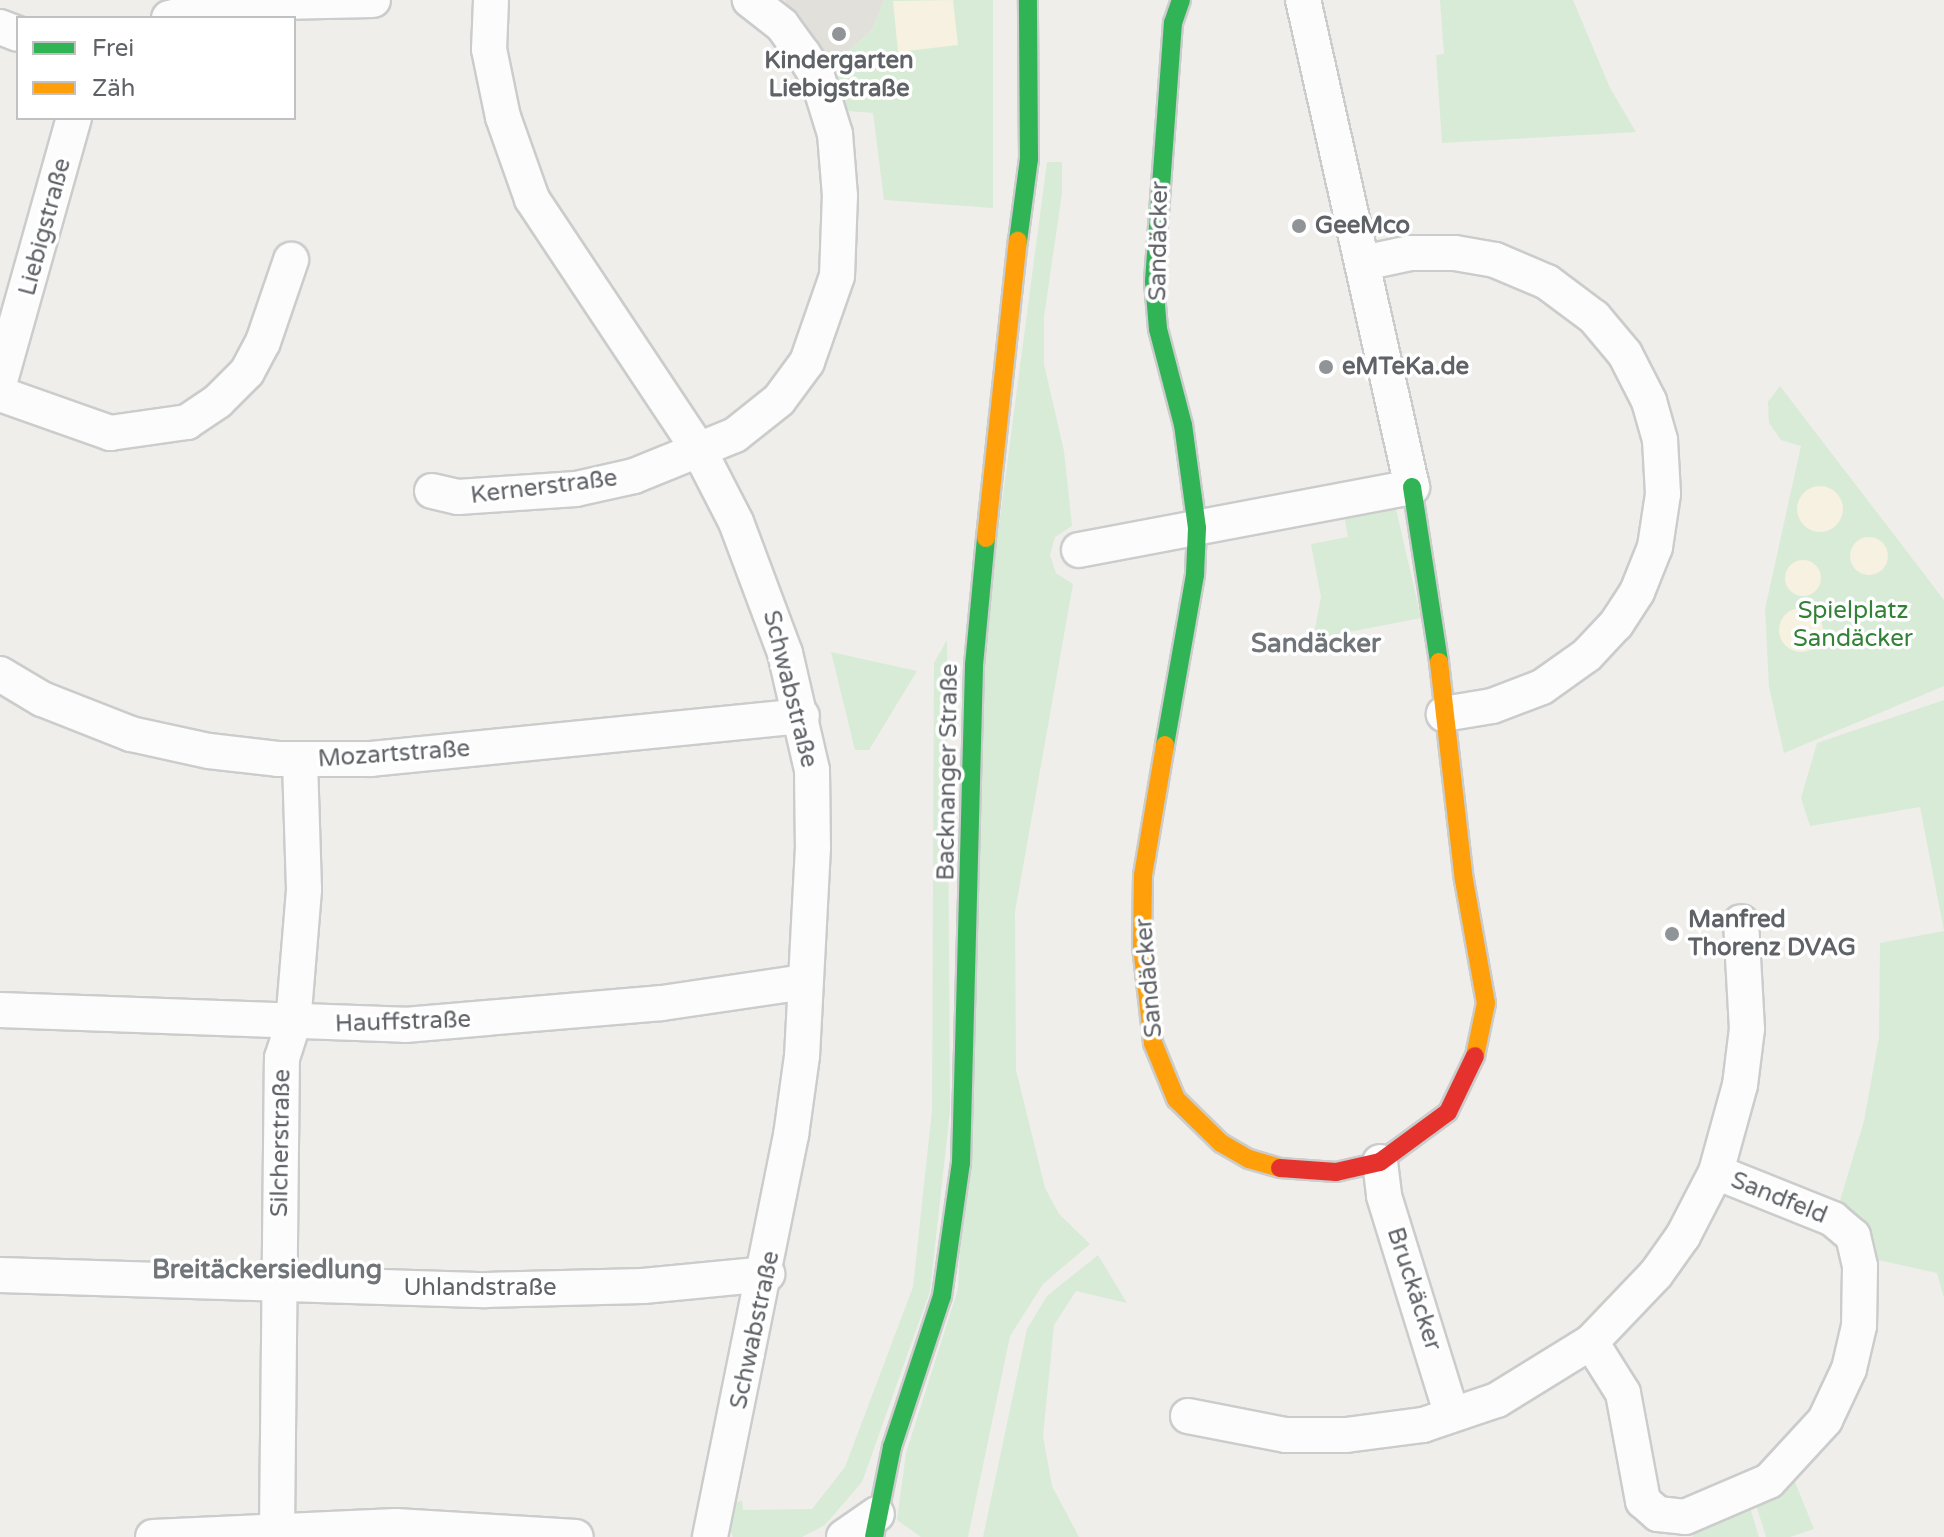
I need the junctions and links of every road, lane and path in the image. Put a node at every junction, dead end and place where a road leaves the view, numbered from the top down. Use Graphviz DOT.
graph roads {
  1 [pos="373,0"];
  2 [pos="491,0"];
  3 [pos="750,0"];
  4 [pos="1028,0"];
  5 [pos="1181,0"];
  6 [pos="1303,0"];
  7 [pos="177,16"];
  8 [pos="73,120"];
  9 [pos="291,260"];
  10 [pos="1363,263"];
  11 [pos="0,381"];
  12 [pos="0,394"];
  13 [pos="700,452"];
  14 [pos="1412,487"];
  15 [pos="432,491"];
  16 [pos="1197,528"];
  17 [pos="1079,550"];
  18 [pos="0,674"];
  19 [pos="1444,714"];
  20 [pos="802,716"];
  21 [pos="300,759"];
  22 [pos="1741,922"];
  23 [pos="805,982"];
  24 [pos="0,1010"];
  25 [pos="293,1024"];
  26 [pos="1380,1162"];
  27 [pos="1716,1172"];
  28 [pos="767,1274"];
  29 [pos="0,1275"];
  30 [pos="278,1285"];
  31 [pos="1591,1342"];
  32 [pos="1452,1415"];
  33 [pos="1188,1416"];
  34 [pos="875,1526"];
  35 [pos="277,1530"];
  36 [pos="153,1537"];
  37 [pos="576,1537"];
  38 [pos="710,1537"];
  39 [pos="844,1537"];
  1 -- 7 [label="street"];
  2 -- 13 [label="street, Schwabstraße"];
  3 -- 13 [label="street"];
  4 -- 34 [label="street, Backnanger Straße"];
  5 -- 16 [label="street, Sandäcker"];
  6 -- 10 [label="street, Sandäcker"];
  8 -- 11 [label="street, Liebigstraße"];
  9 -- 12 [label="street"];
  10 -- 14 [label="street, Sandäcker"];
  10 -- 19 [label="street"];
  13 -- 15 [label="street, Kernerstraße"];
  13 -- 20 [label="street, Schwabstraße"];
  14 -- 16 [label="street"];
  14 -- 19 [label="street, Sandäcker"];
  16 -- 17 [label="street"];
  16 -- 26 [label="street, Sandäcker"];
  18 -- 21 [label="street, Mozartstraße"];
  19 -- 26 [label="street, Sandäcker"];
  20 -- 21 [label="street, Mozartstraße"];
  20 -- 23 [label="street, Schwabstraße"];
  21 -- 25 [label="street, Silcherstraße"];
  22 -- 27 [label="street"];
  23 -- 25 [label="street, Hauffstraße"];
  23 -- 28 [label="street, Schwabstraße"];
  24 -- 25 [label="street, Hauffstraße"];
  25 -- 30 [label="street, Silcherstraße"];
  26 -- 32 [label="street, Bruckäcker"];
  27 -- 31 [label="street"];
  27 -- 31 [label="street, Sandfeld"];
  28 -- 30 [label="street, Uhlandstraße"];
  28 -- 38 [label="street, Schwabstraße"];
  29 -- 30 [label="street, Uhlandstraße"];
  30 -- 35 [label="street, Silcherstraße"];
  31 -- 32 [label="street"];
  32 -- 33 [label="street"];
  34 -- 39 [label="street"];
  35 -- 36 [label="street"];
  35 -- 37 [label="street"];
}
